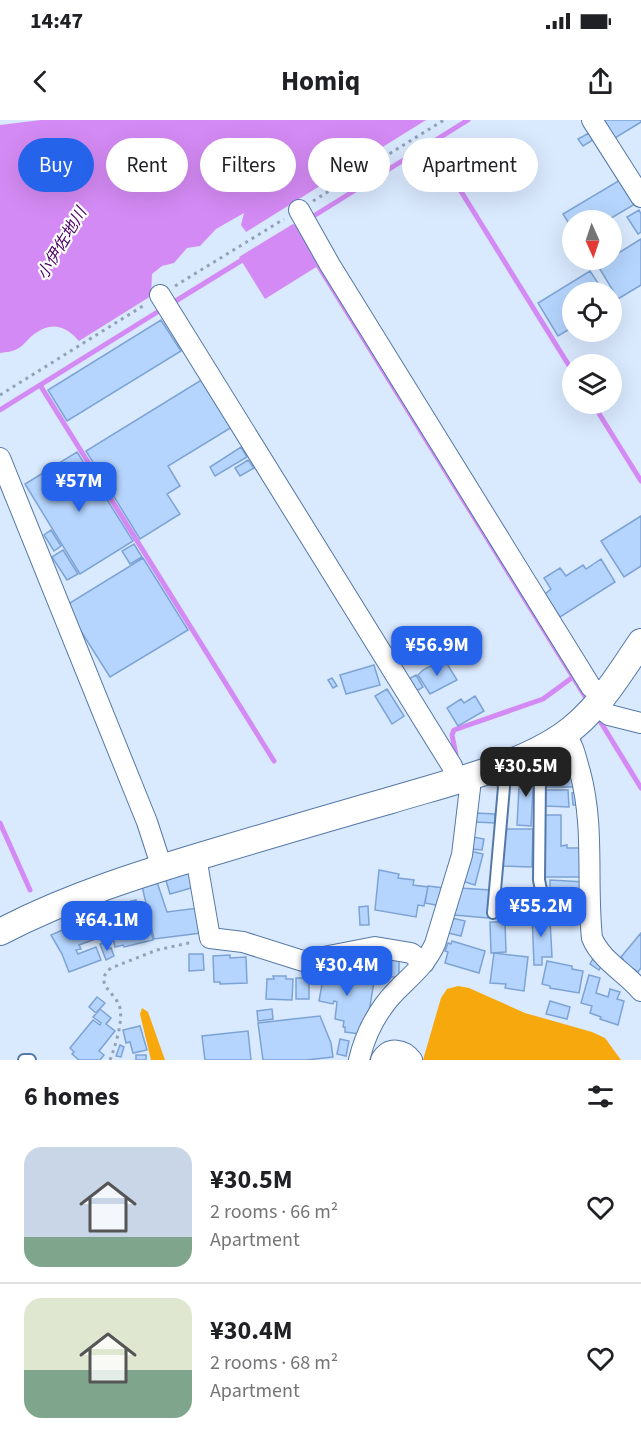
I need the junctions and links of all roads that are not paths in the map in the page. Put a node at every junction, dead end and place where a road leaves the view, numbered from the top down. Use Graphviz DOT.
graph roads {
  1 [pos="592,120"];
  2 [pos="641,197"];
  3 [pos="299,210"];
  4 [pos="160,296"];
  5 [pos="0,458"];
  6 [pos="641,643"];
  7 [pos="600,700"];
  8 [pos="641,723"];
  9 [pos="565,734"];
  10 [pos="532,752"];
  11 [pos="499,766"];
  12 [pos="461,778"];
  13 [pos="196,857"];
  14 [pos="162,868"];
  15 [pos="493,913"];
  16 [pos="551,915"];
  17 [pos="0,932"];
  18 [pos="424,963"];
  19 [pos="641,991"];
  20 [pos="24,1060"];
  21 [pos="30,1060"];
  22 [pos="359,1060"];
  23 [pos="381,1060"];
  24 [pos="412,1060"];
  1 -- 2 [label="street"];
  3 -- 7 [label="street"];
  4 -- 12 [label="street"];
  5 -- 14 [label="street"];
  6 -- 7 [label="street"];
  7 -- 8 [label="street"];
  7 -- 9 [label="street"];
  9 -- 10 [label="street"];
  9 -- 19 [label="street"];
  10 -- 11 [label="street"];
  10 -- 16 [label="lane"];
  11 -- 12 [label="street"];
  11 -- 15 [label="lane"];
  12 -- 13 [label="street"];
  12 -- 18 [label="street"];
  13 -- 14 [label="street"];
  13 -- 18 [label="street"];
  14 -- 17 [label="street"];
  18 -- 22 [label="street"];
  20 -- 21 [label="lane"];
  23 -- 24 [label="street"];
}
